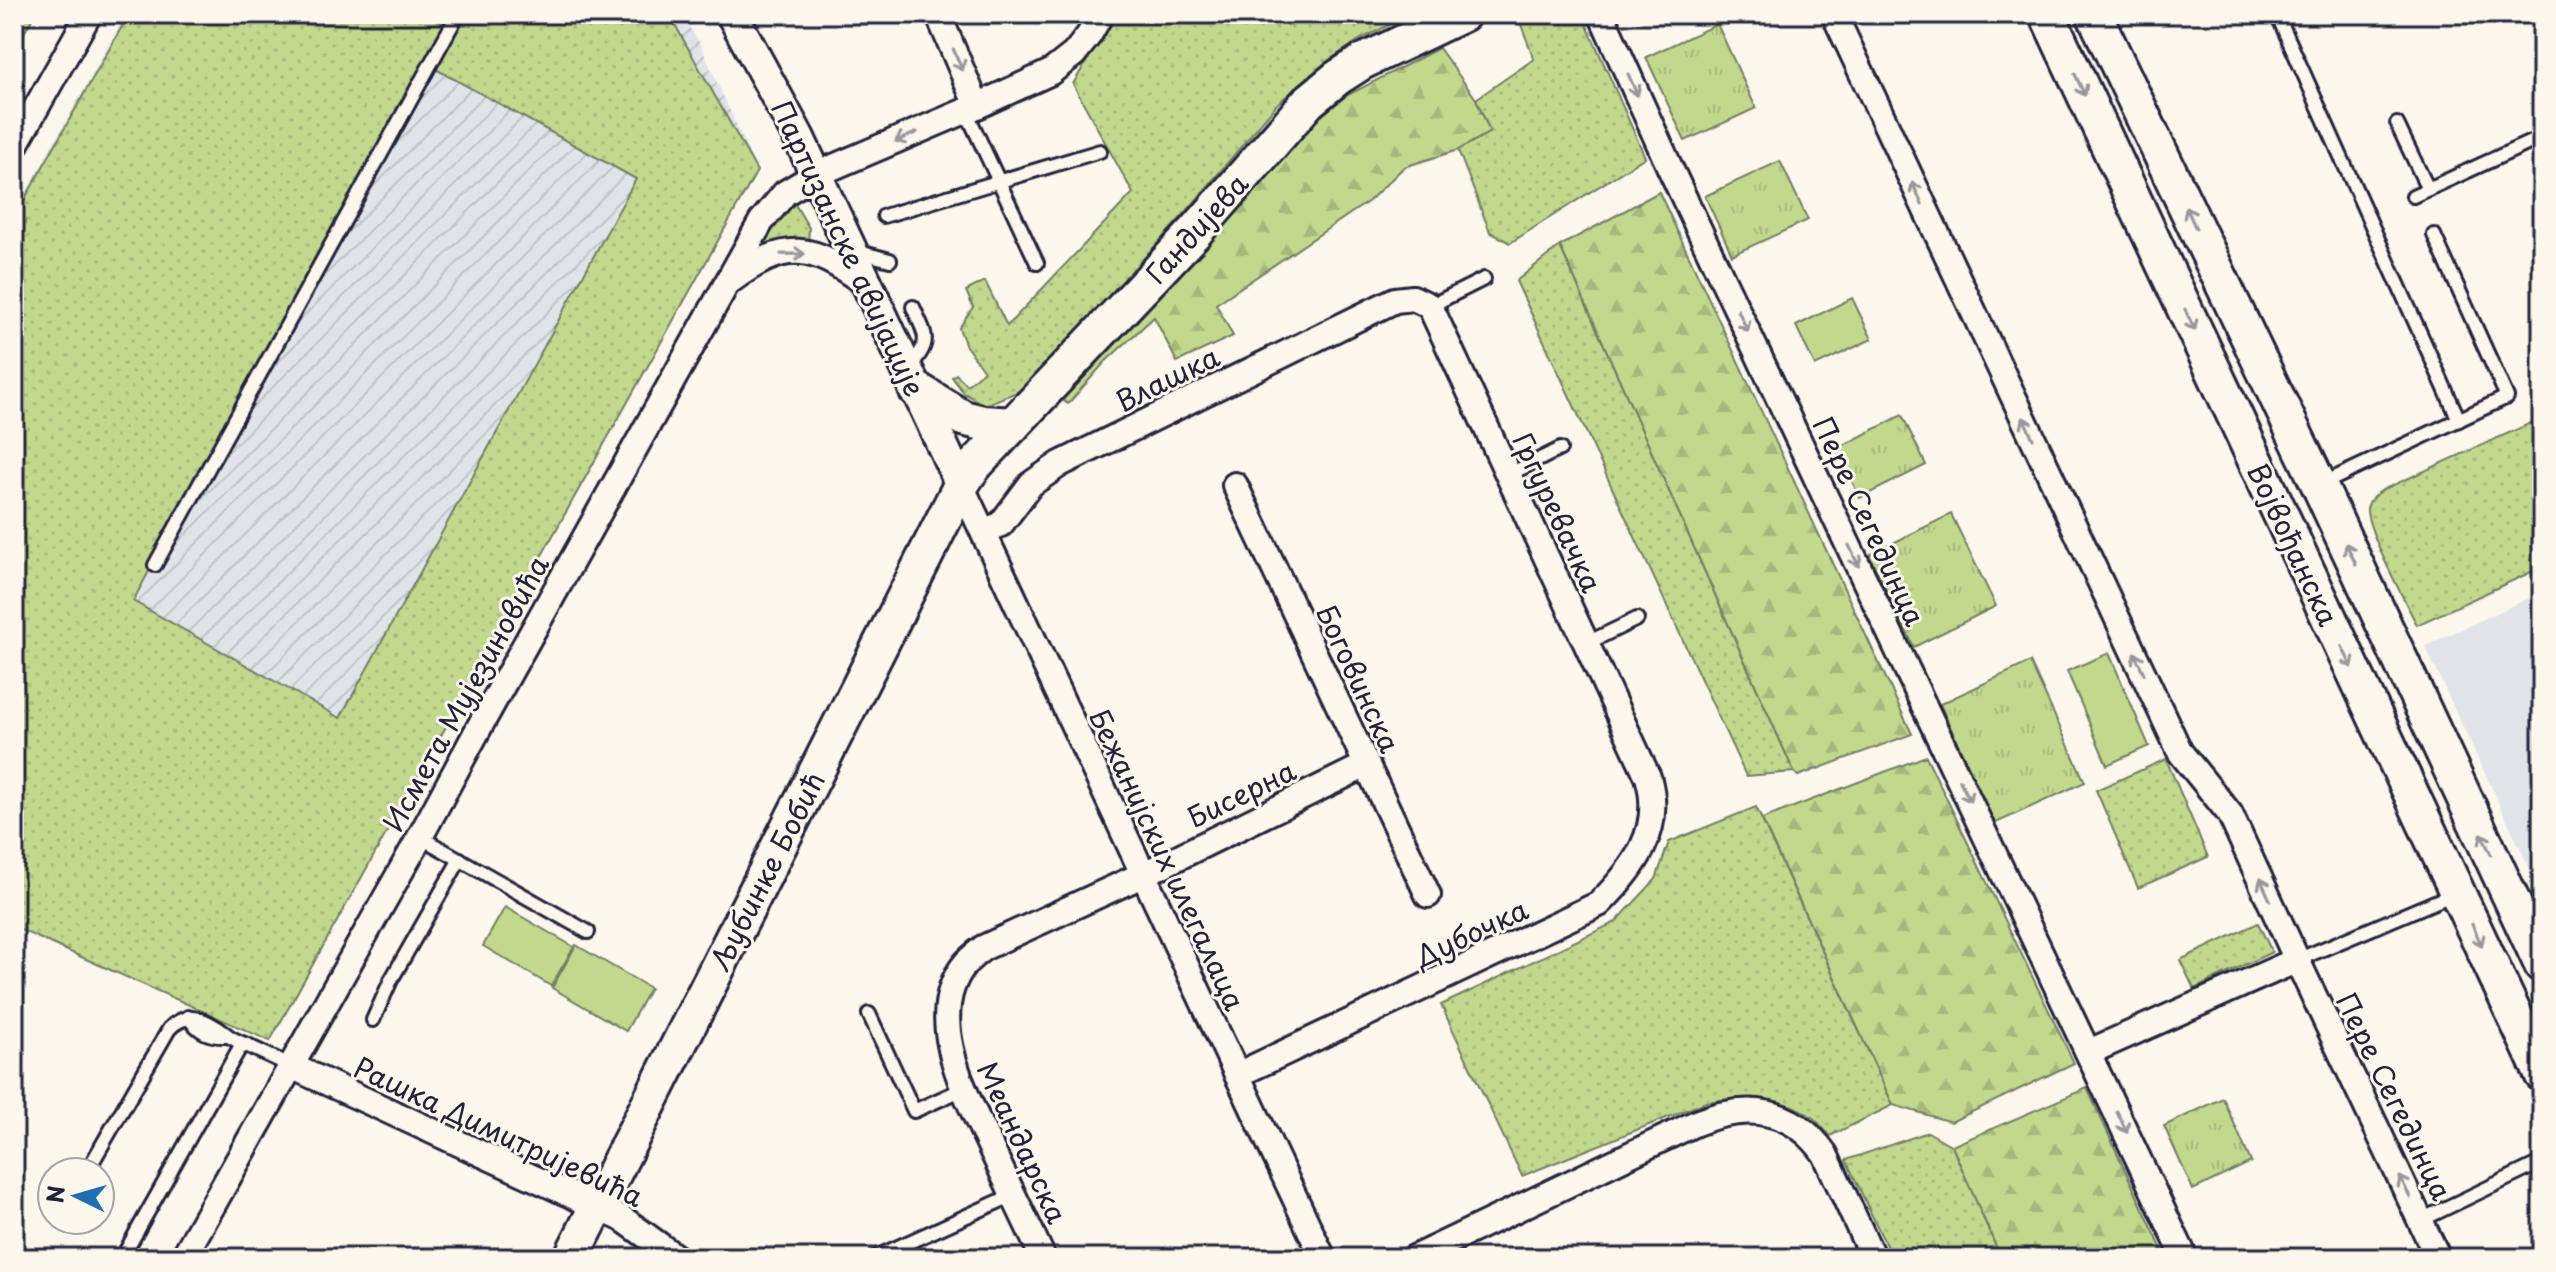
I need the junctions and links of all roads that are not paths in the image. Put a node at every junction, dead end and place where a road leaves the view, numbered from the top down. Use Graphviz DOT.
graph roads {
  1 [pos="89,14"];
  2 [pos="458,14"];
  3 [pos="732,14"];
  4 [pos="938,14"];
  5 [pos="1101,14"];
  6 [pos="1463,14"];
  7 [pos="1601,14"];
  8 [pos="1834,14"];
  9 [pos="2047,14"];
  10 [pos="2094,14"];
  11 [pos="2277,14"];
  12 [pos="972,109"];
  13 [pos="2397,124"];
  14 [pos="2542,137"];
  15 [pos="14,147"];
  16 [pos="1100,151"];
  17 [pos="817,174"];
  18 [pos="999,181"];
  19 [pos="2428,189"];
  20 [pos="2413,196"];
  21 [pos="884,216"];
  22 [pos="2434,235"];
  23 [pos="850,250"];
  24 [pos="890,260"];
  25 [pos="1037,263"];
  26 [pos="1484,279"];
  27 [pos="866,284"];
  28 [pos="725,285"];
  29 [pos="1430,306"];
  30 [pos="913,307"];
  31 [pos="911,380"];
  32 [pos="2459,420"];
  33 [pos="1013,425"];
  34 [pos="1560,449"];
  35 [pos="1508,475"];
  36 [pos="961,485"];
  37 [pos="1235,485"];
  38 [pos="2319,485"];
  39 [pos="984,532"];
  40 [pos="155,565"];
  41 [pos="1637,619"];
  42 [pos="1585,644"];
  43 [pos="1366,765"];
  44 [pos="1648,777"];
  45 [pos="420,837"];
  46 [pos="460,859"];
  47 [pos="1142,875"];
  48 [pos="2457,893"];
  49 [pos="1428,895"];
  50 [pos="588,932"];
  51 [pos="2297,960"];
  52 [pos="2542,965"];
  53 [pos="869,1014"];
  54 [pos="373,1020"];
  55 [pos="253,1048"];
  56 [pos="2089,1052"];
  57 [pos="291,1066"];
  58 [pos="2542,1074"];
  59 [pos="1237,1075"];
  60 [pos="963,1089"];
  61 [pos="96,1156"];
  62 [pos="2542,1162"];
  63 [pos="1013,1195"];
  64 [pos="596,1207"];
  65 [pos="2421,1220"];
  66 [pos="122,1258"];
  67 [pos="183,1258"];
  68 [pos="571,1258"];
  69 [pos="677,1258"];
  70 [pos="874,1258"];
  71 [pos="1043,1258"];
  72 [pos="1323,1258"];
  73 [pos="1414,1258"];
  74 [pos="1873,1258"];
  75 [pos="2185,1258"];
  76 [pos="2438,1258"];
  1 -- 15 [label="street"];
  2 -- 40 [label="lane"];
  3 -- 17 [label="street, Партизанске авијације"];
  4 -- 12 [label="street, one-way"];
  5 -- 12 [label="street, Исмета Мујезиновића"];
  6 -- 33 [label="main road, Гандијева"];
  7 -- 56 [label="street, Пере Сегединца, one-way"];
  51 -- 8 [label="street, Пере Сегединца, one-way"];
  9 -- 48 [label="main road, Војвођанска, one-way"];
  38 -- 10 [label="main road, Војвођанска, one-way"];
  11 -- 32 [label="lane"];
  12 -- 17 [label="street, Исмета Мујезиновића, one-way"];
  12 -- 18 [label="lane"];
  13 -- 19 [label="lane"];
  14 -- 19 [label="lane"];
  16 -- 18 [label="lane"];
  17 -- 23 [label="street, Партизанске авијације"];
  17 -- 28 [label="street, Исмета Мујезиновића"];
  18 -- 21 [label="lane"];
  18 -- 25 [label="lane"];
  19 -- 20 [label="lane"];
  22 -- 32 [label="lane"];
  23 -- 24 [label="lane"];
  23 -- 27 [label="street, Партизанске авијације"];
  26 -- 29 [label="lane"];
  28 -- 27 [label="street, one-way"];
  27 -- 31 [label="street, Партизанске авијације"];
  28 -- 45 [label="street, Исмета Мујезиновића"];
  29 -- 35 [label="street, Гргуревачка"];
  29 -- 39 [label="street, Влашка"];
  30 -- 31 [label="lane"];
  31 -- 33 [label="main road"];
  31 -- 36 [label="street, Партизанске авијације"];
  32 -- 38 [label="lane"];
  33 -- 36 [label="main road, Гандијева"];
  34 -- 35 [label="lane"];
  35 -- 42 [label="street, Гргуревачка"];
  36 -- 39 [label="street, Бежанијских илегалаца"];
  36 -- 64 [label="main road, Љубинке Бобић"];
  37 -- 43 [label="street, Боговинска"];
  52 -- 38 [label="main road, Војвођанска, one-way"];
  39 -- 47 [label="street, Бежанијских илегалаца"];
  41 -- 42 [label="lane"];
  42 -- 44 [label="street, Гргуревачка"];
  43 -- 47 [label="street, Бисерна"];
  43 -- 49 [label="street, Боговинска"];
  44 -- 59 [label="street, Дубочка"];
  45 -- 46 [label="lane"];
  45 -- 57 [label="street, Исмета Мујезиновића"];
  46 -- 50 [label="lane"];
  46 -- 54 [label="lane"];
  47 -- 59 [label="street, Бежанијских илегалаца"];
  47 -- 60 [label="street, Меандарска"];
  48 -- 51 [label="lane"];
  48 -- 58 [label="main road, Војвођанска, one-way"];
  51 -- 56 [label="street"];
  65 -- 51 [label="street, Пере Сегединца, one-way"];
  53 -- 60 [label="lane"];
  55 -- 57 [label="lane"];
  55 -- 61 [label="lane"];
  55 -- 66 [label="lane"];
  56 -- 75 [label="street, Пере Сегединца, one-way"];
  57 -- 64 [label="street, Рашка Димитријевића"];
  57 -- 67 [label="street, Исмета Мујезиновића"];
  59 -- 72 [label="street, Бежанијских илегалаца"];
  60 -- 63 [label="street, Меандарска"];
  62 -- 65 [label="lane"];
  63 -- 70 [label="lane"];
  63 -- 71 [label="street, Меандарска"];
  64 -- 68 [label="main road, Љубинке Бобић"];
  64 -- 69 [label="street, Рашка Димитријевића"];
  65 -- 76 [label="street, Пере Сегединца"];
  73 -- 74 [label="street"];
}
